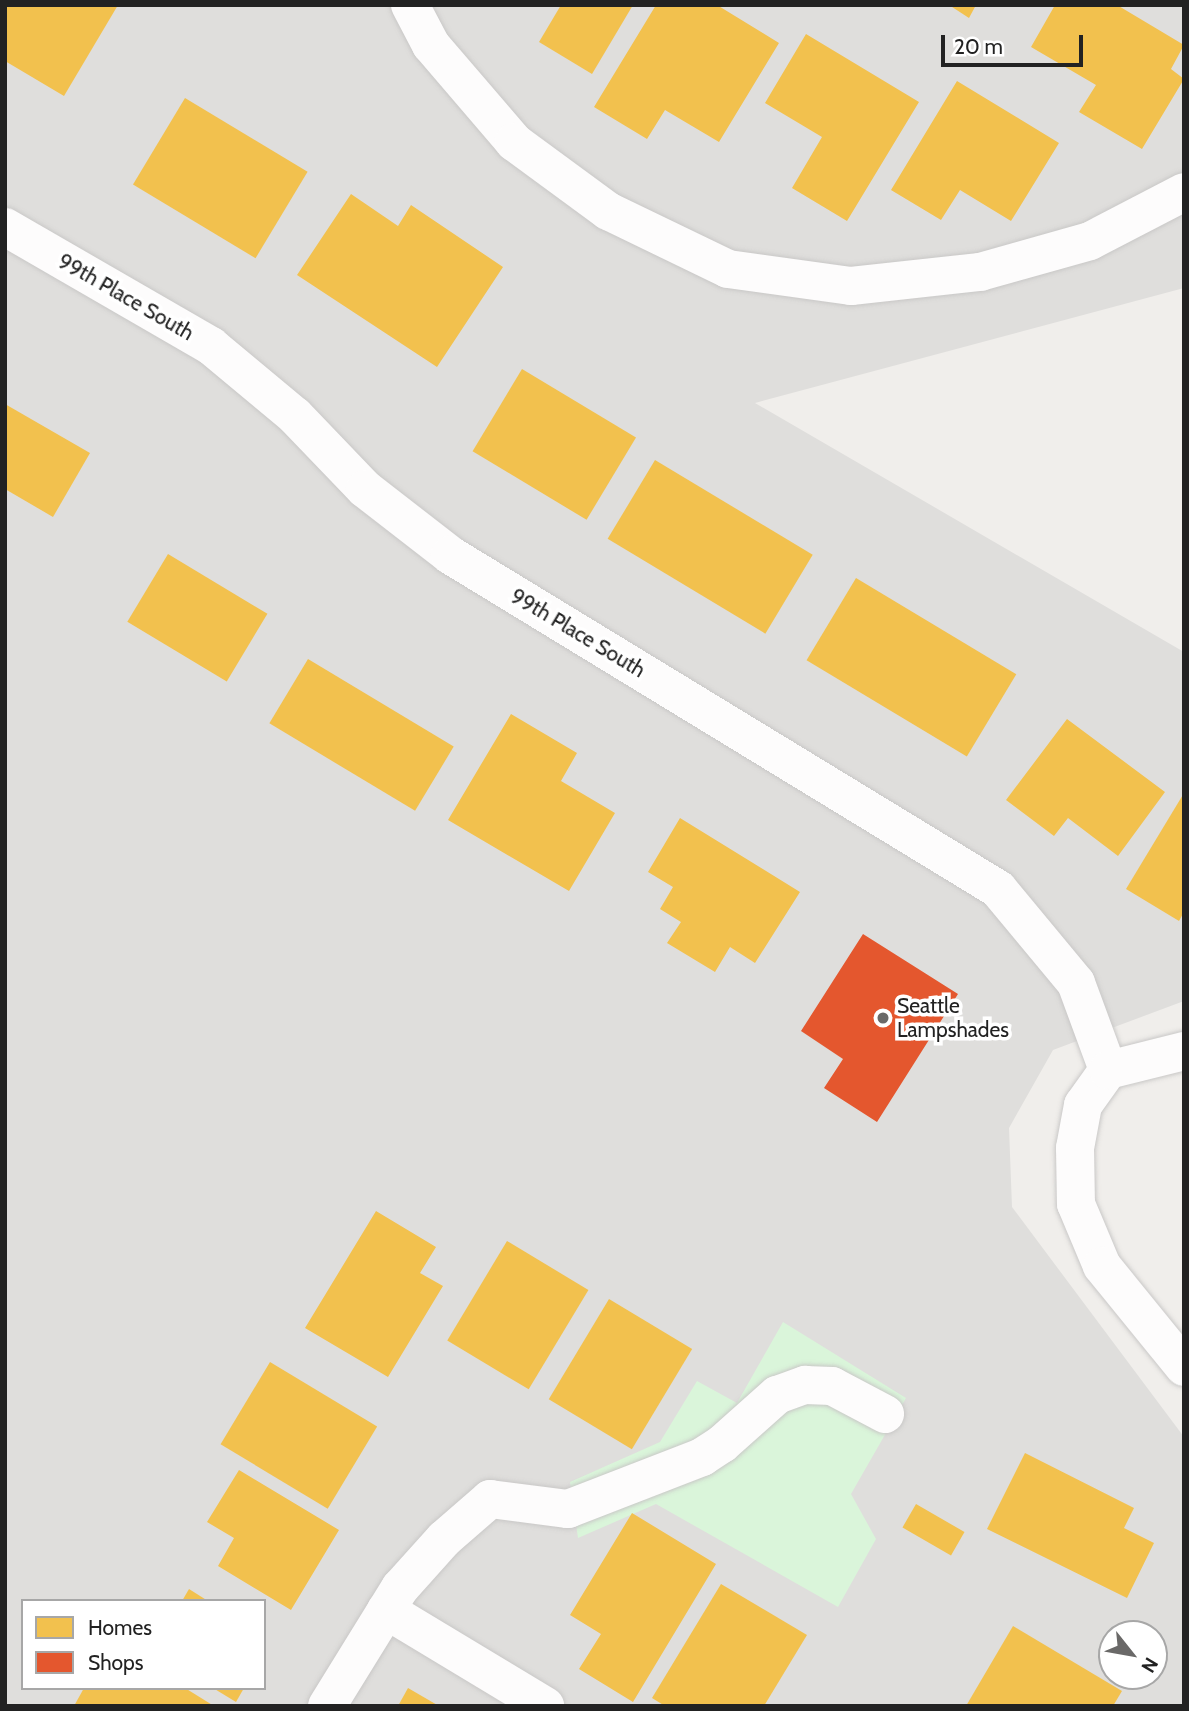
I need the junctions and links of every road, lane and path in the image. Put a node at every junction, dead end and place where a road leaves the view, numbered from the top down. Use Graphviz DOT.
graph roads {
  1 [pos="410,5"];
  2 [pos="1184,192"];
  3 [pos="5,227"];
  4 [pos="1184,1051"];
  5 [pos="1108,1070"];
  6 [pos="1184,1367"];
  7 [pos="885,1414"];
  8 [pos="386,1611"];
  9 [pos="327,1706"];
  10 [pos="545,1706"];
  1 -- 2 [label="street"];
  3 -- 5 [label="street, 99th Place South"];
  4 -- 5 [label="street"];
  5 -- 6 [label="street"];
  7 -- 8 [label="street"];
  8 -- 9 [label="street"];
  8 -- 10 [label="street"];
}
